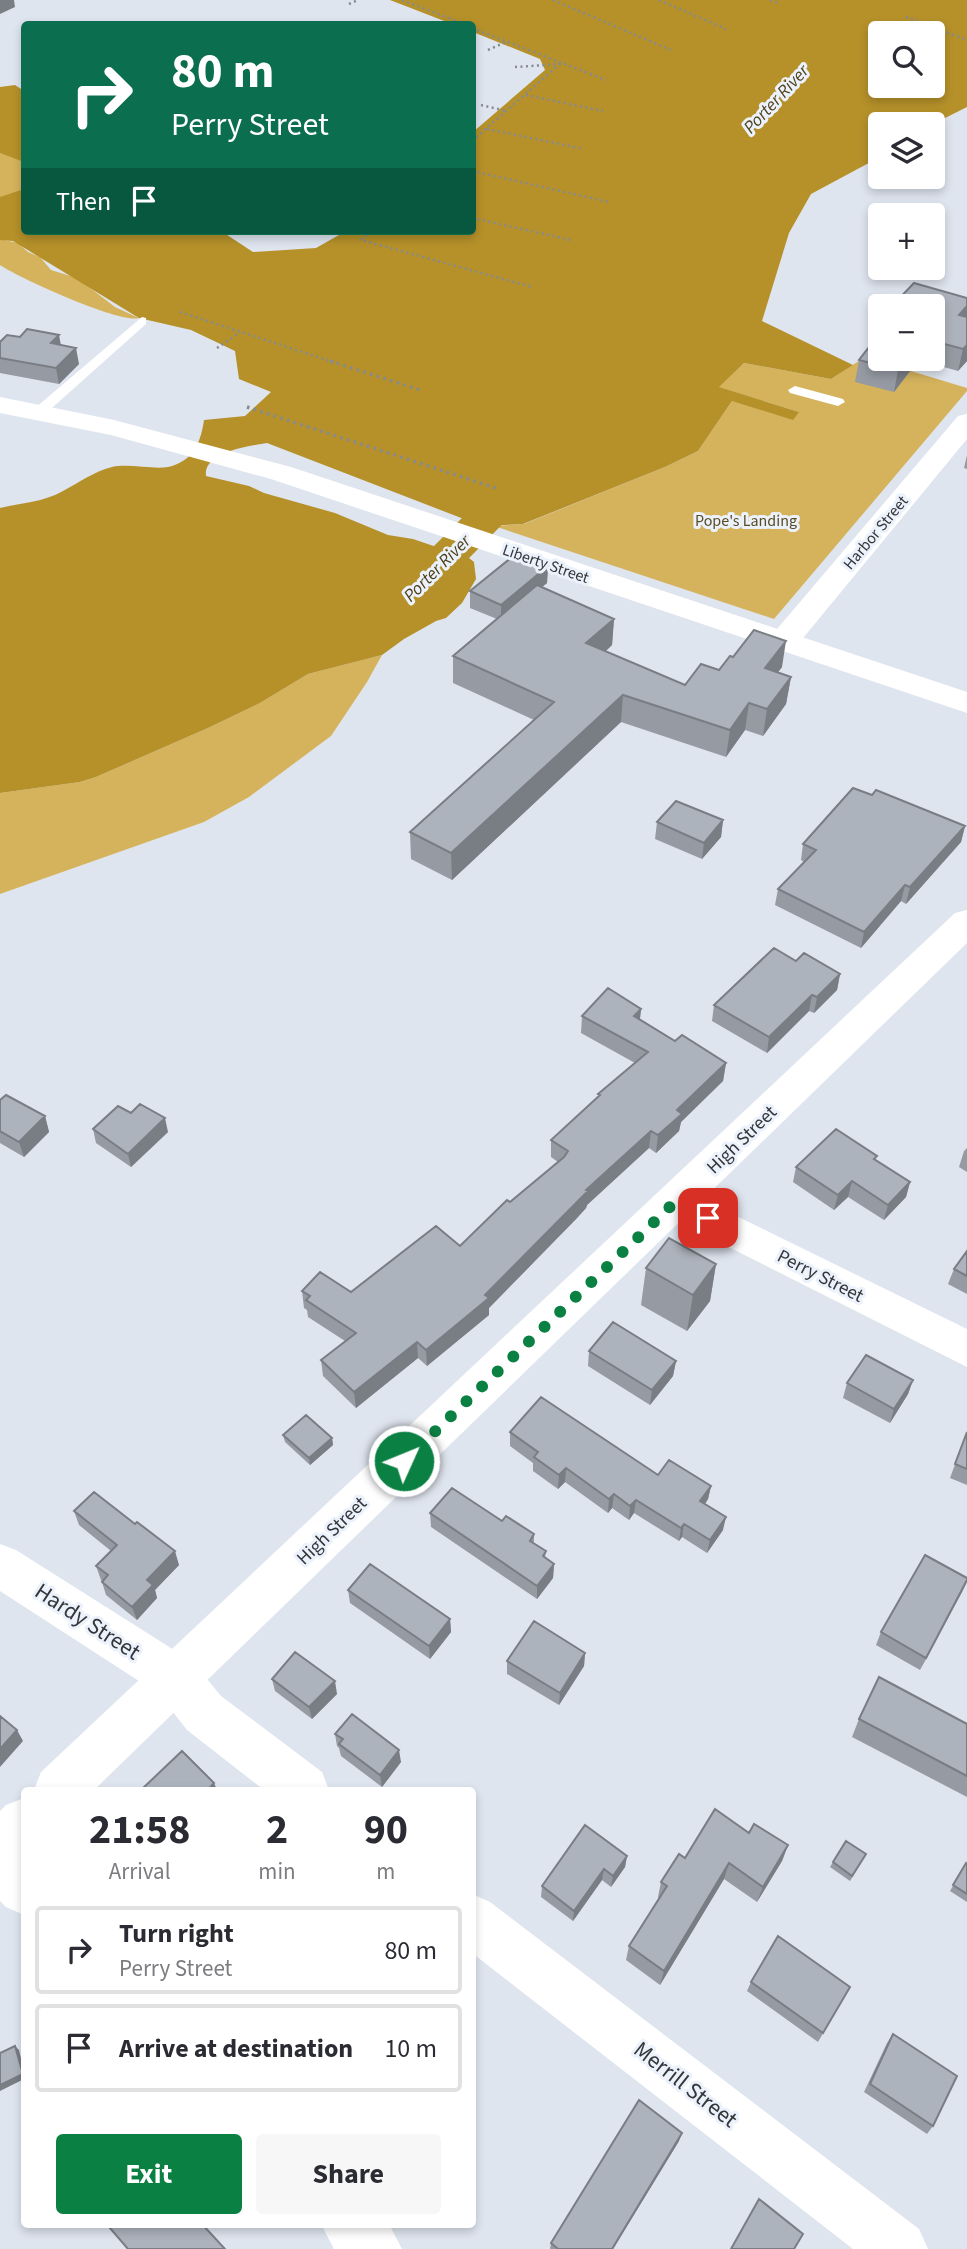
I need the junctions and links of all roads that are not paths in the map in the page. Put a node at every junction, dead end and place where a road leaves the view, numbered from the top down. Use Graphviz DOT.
graph roads {
  1 [pos="142,321"];
  2 [pos="794,390"];
  3 [pos="838,402"];
  4 [pos="0,405"];
  5 [pos="39,412"];
  6 [pos="967,422"];
  7 [pos="783,642"];
  8 [pos="967,703"];
  9 [pos="967,922"];
  10 [pos="675,1202"];
  11 [pos="967,1349"];
  12 [pos="0,1565"];
  13 [pos="176,1678"];
  14 [pos="62,1787"];
  15 [pos="300,1787"];
  16 [pos="21,1827"];
  17 [pos="0,1847"];
  18 [pos="0,1864"];
  19 [pos="21,1886"];
  20 [pos="476,1923"];
  21 [pos="353,2228"];
  22 [pos="373,2249"];
  23 [pos="899,2249"];
  1 -- 5 [label="lane"];
  2 -- 3 [label="lane"];
  4 -- 5 [label="street, Liberty Street"];
  5 -- 7 [label="street, Liberty Street"];
  6 -- 7 [label="street, Harbor Street"];
  7 -- 8 [label="street, Liberty Street"];
  9 -- 10 [label="street, High Street"];
  10 -- 11 [label="street, Perry Street"];
  10 -- 13 [label="street, High Street"];
  12 -- 13 [label="street, Hardy Street"];
  13 -- 14 [label="street, High Street"];
  13 -- 15 [label="street"];
  16 -- 17 [label="street"];
  18 -- 19 [label="street"];
  20 -- 23 [label="street, Merrill Street"];
  21 -- 22 [label="street"];
}
